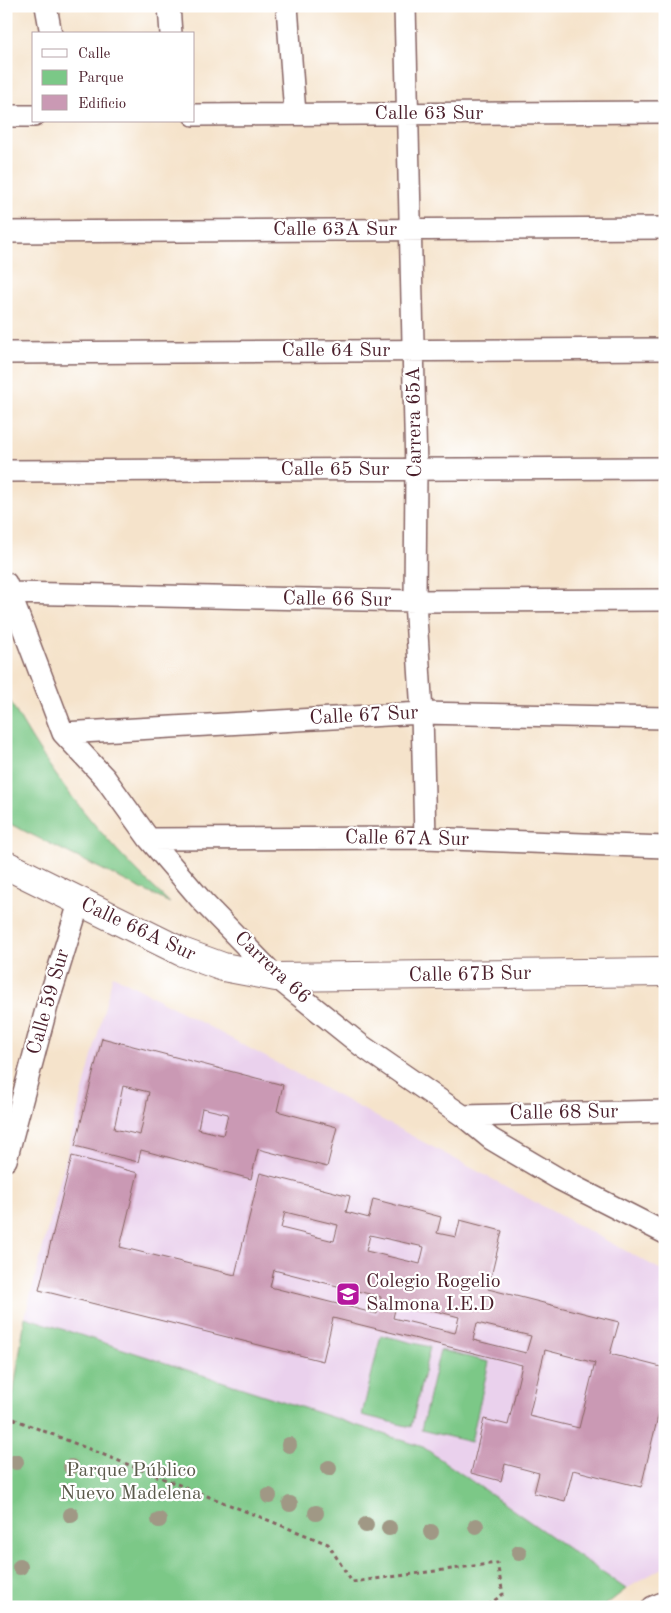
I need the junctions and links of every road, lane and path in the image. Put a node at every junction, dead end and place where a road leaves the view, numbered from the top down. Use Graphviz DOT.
graph roads {
  1 [pos="46,6"];
  2 [pos="169,6"];
  3 [pos="287,6"];
  4 [pos="405,6"];
  5 [pos="51,32"];
  6 [pos="171,32"];
  7 [pos="665,112"];
  8 [pos="295,114"];
  9 [pos="408,114"];
  10 [pos="195,115"];
  11 [pos="6,116"];
  12 [pos="32,116"];
  13 [pos="665,228"];
  14 [pos="411,230"];
  15 [pos="6,232"];
  16 [pos="665,349"];
  17 [pos="413,351"];
  18 [pos="6,353"];
  19 [pos="665,468"];
  20 [pos="416,469"];
  21 [pos="6,472"];
  22 [pos="8,588"];
  23 [pos="665,600"];
  24 [pos="415,601"];
  25 [pos="422,712"];
  26 [pos="665,718"];
  27 [pos="63,733"];
  28 [pos="425,838"];
  29 [pos="149,840"];
  30 [pos="665,847"];
  31 [pos="6,865"];
  32 [pos="79,903"];
  33 [pos="665,972"];
  34 [pos="276,978"];
  35 [pos="665,1111"];
  36 [pos="464,1116"];
  37 [pos="6,1160"];
  38 [pos="665,1233"];
  39 [pos="6,1416"];
  40 [pos="665,1602"];
  41 [pos="486,1607"];
  42 [pos="653,1607"];
  1 -- 5 [label="street"];
  2 -- 6 [label="street"];
  3 -- 8 [label="street"];
  4 -- 9 [label="street, Carrera 65A"];
  7 -- 9 [label="street, Calle 63 Sur"];
  8 -- 9 [label="street, Calle 63 Sur"];
  8 -- 10 [label="street, Calle 63 Sur"];
  9 -- 14 [label="street, Carrera 65A"];
  11 -- 12 [label="street"];
  13 -- 14 [label="street, Calle 63A Sur"];
  14 -- 15 [label="street, Calle 63A Sur"];
  14 -- 17 [label="street, Carrera 65A"];
  16 -- 17 [label="street, Calle 64 Sur"];
  17 -- 18 [label="street, Calle 64 Sur"];
  17 -- 20 [label="street, Carrera 65A"];
  19 -- 20 [label="street, Calle 65 Sur"];
  20 -- 21 [label="street, Calle 65 Sur"];
  20 -- 24 [label="street, Carrera 65A"];
  22 -- 24 [label="street, Calle 66 Sur"];
  22 -- 27 [label="street, Carrera 66"];
  23 -- 24 [label="street, Calle 66 Sur"];
  24 -- 25 [label="street, Carrera 65A"];
  25 -- 26 [label="street, Calle 67 Sur"];
  25 -- 27 [label="street, Calle 67 Sur"];
  25 -- 28 [label="street, Carrera 65A"];
  27 -- 29 [label="street, Carrera 66"];
  28 -- 29 [label="street, Calle 67A Sur"];
  28 -- 30 [label="street, Calle 67A Sur"];
  29 -- 34 [label="street, Carrera 66"];
  31 -- 32 [label="street, Calle 66A Sur"];
  32 -- 34 [label="street, Calle 66A Sur"];
  32 -- 37 [label="street, Calle 59 Sur"];
  33 -- 34 [label="street, Calle 67B Sur"];
  34 -- 36 [label="street, Carrera 66"];
  35 -- 36 [label="street, Calle 68 Sur"];
  36 -- 38 [label="street, Carrera 66"];
  39 -- 41 [label="path"];
  40 -- 42 [label="street"];
}
